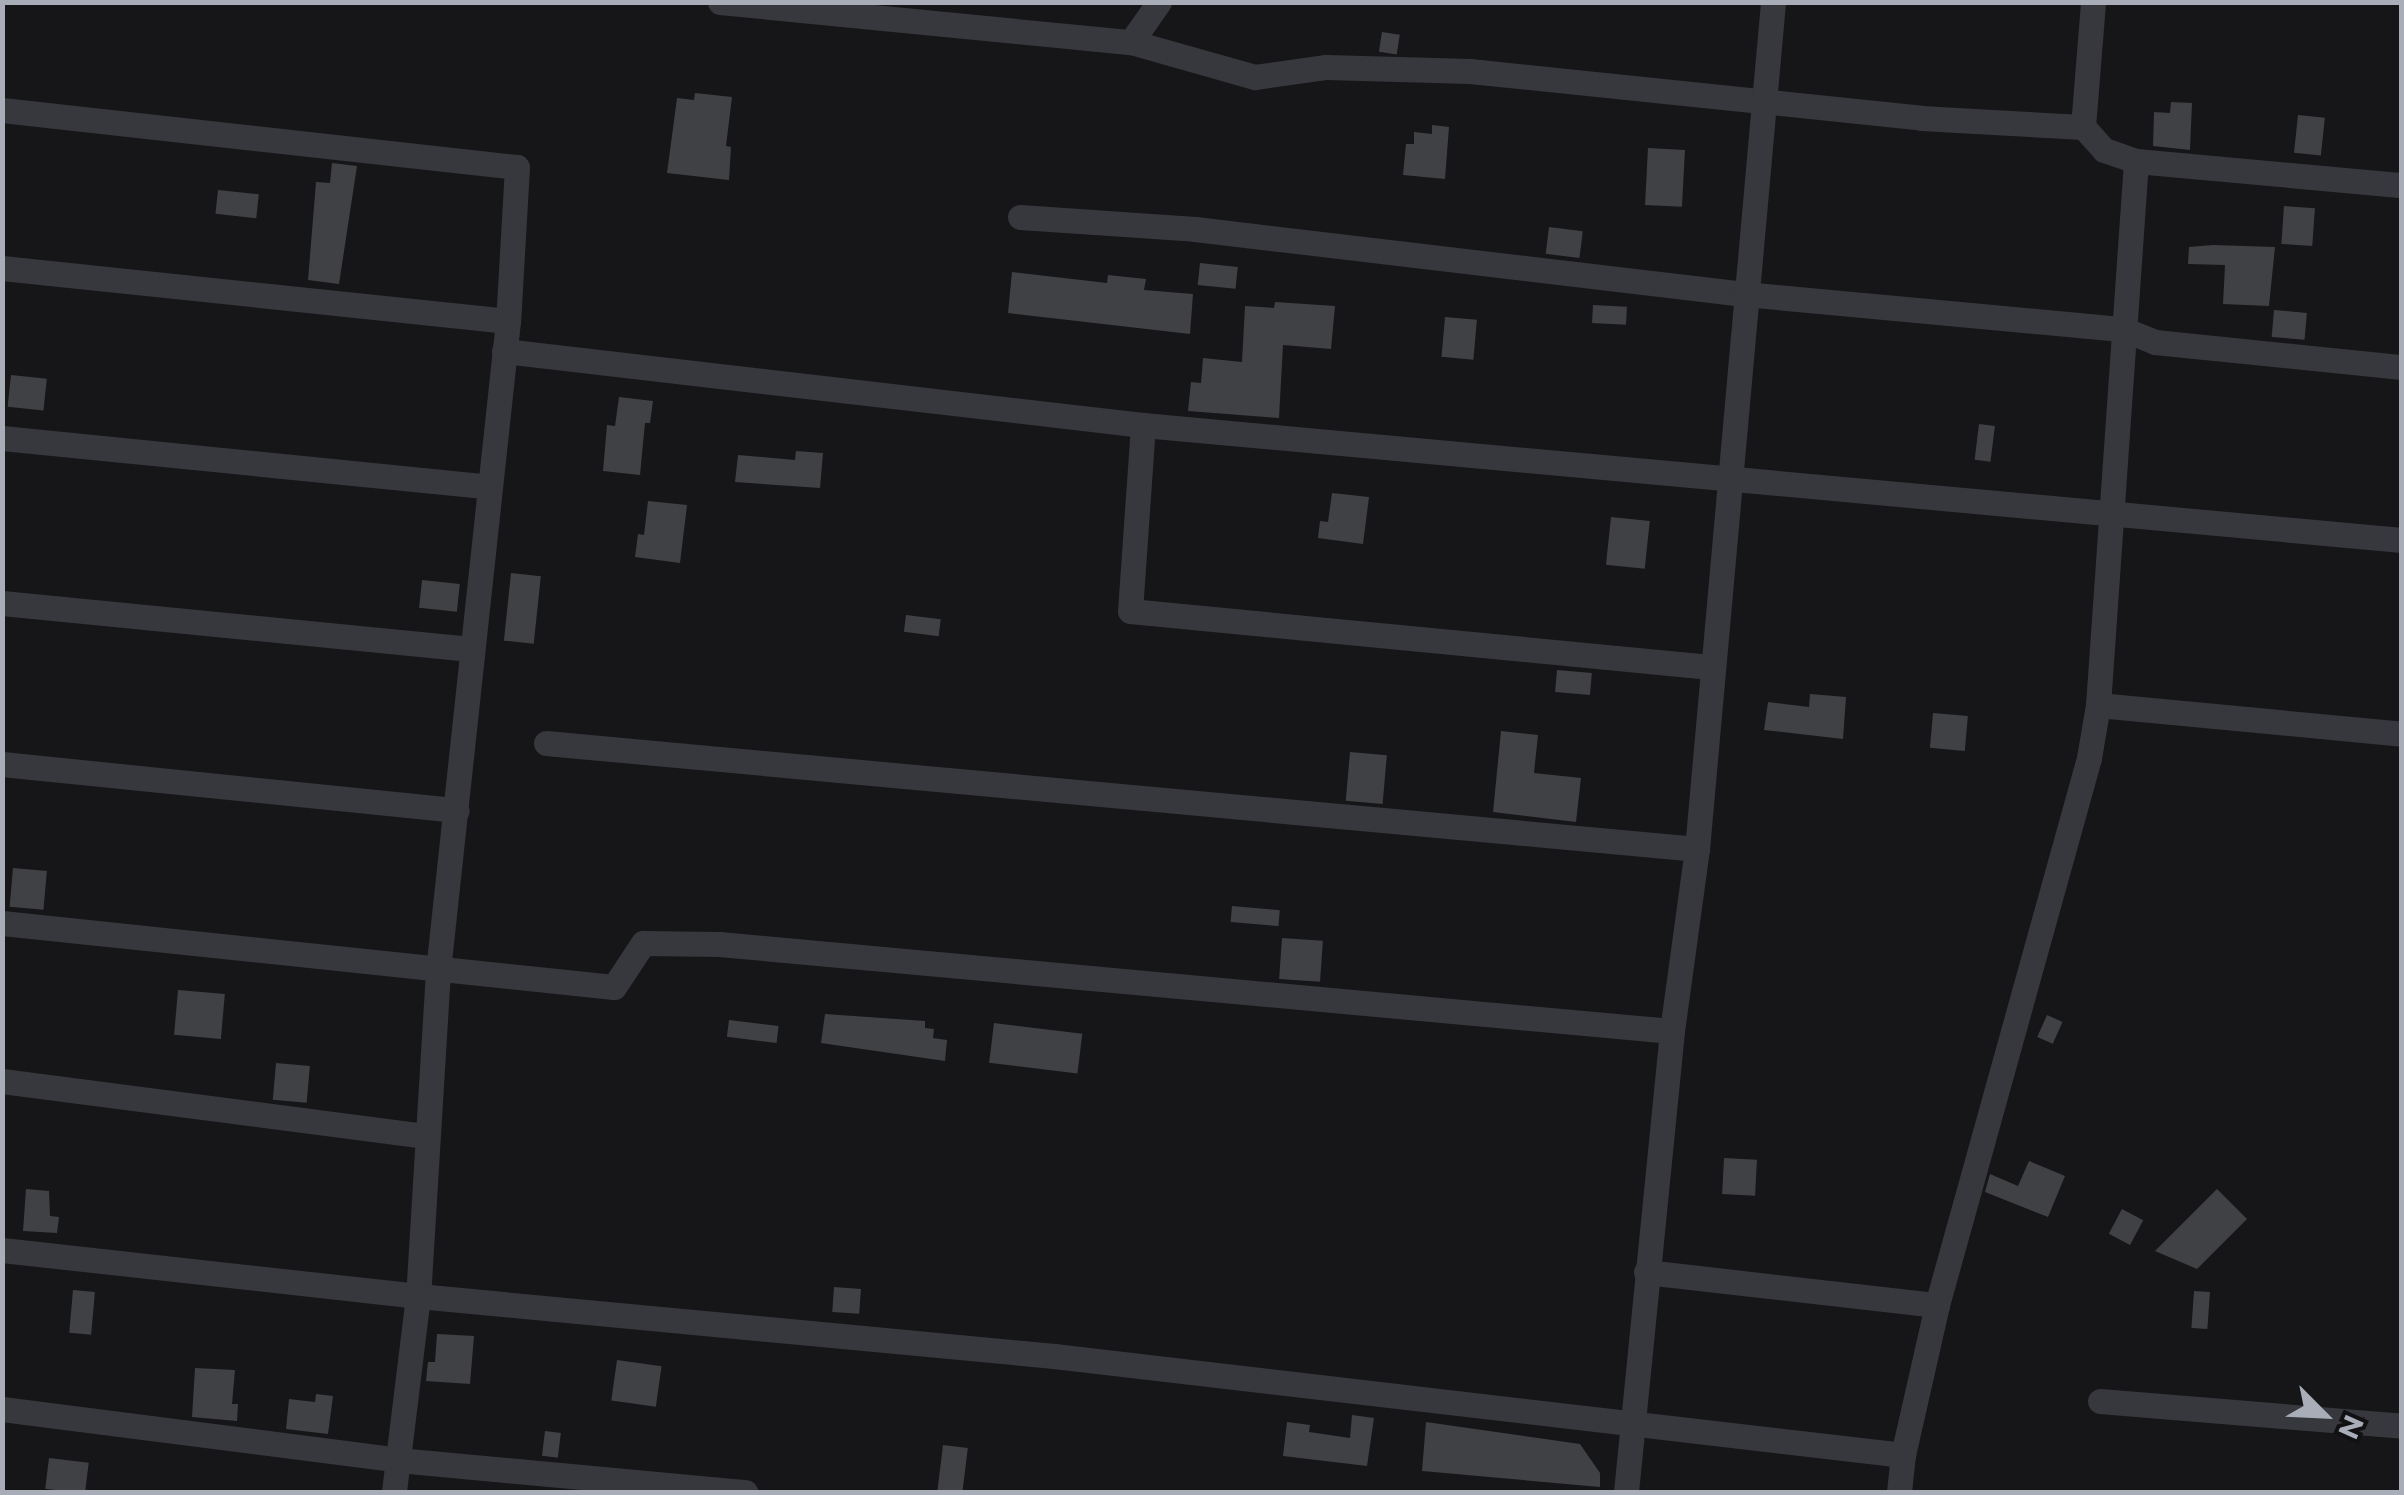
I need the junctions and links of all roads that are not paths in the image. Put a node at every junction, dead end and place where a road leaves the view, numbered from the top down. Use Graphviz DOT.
graph roads {
  1 [pos="720,2"];
  2 [pos="1158,2"];
  3 [pos="1773,2"];
  4 [pos="2094,2"];
  5 [pos="1131,42"];
  6 [pos="1766,100"];
  7 [pos="2,110"];
  8 [pos="2083,128"];
  9 [pos="2136,161"];
  10 [pos="2402,185"];
  11 [pos="1020,217"];
  12 [pos="2,268"];
  13 [pos="1744,294"];
  14 [pos="508,321"];
  15 [pos="2122,329"];
  16 [pos="504,351"];
  17 [pos="2402,367"];
  18 [pos="1144,426"];
  19 [pos="2,438"];
  20 [pos="1729,480"];
  21 [pos="487,486"];
  22 [pos="2109,512"];
  23 [pos="2402,540"];
  24 [pos="2,603"];
  25 [pos="471,648"];
  26 [pos="1710,667"];
  27 [pos="2098,705"];
  28 [pos="2402,734"];
  29 [pos="546,743"];
  30 [pos="2,764"];
  31 [pos="457,810"];
  32 [pos="1697,848"];
  33 [pos="2,922"];
  34 [pos="438,972"];
  35 [pos="1672,1031"];
  36 [pos="2,1081"];
  37 [pos="426,1136"];
  38 [pos="2,1250"];
  39 [pos="1646,1272"];
  40 [pos="418,1296"];
  41 [pos="1937,1305"];
  42 [pos="2100,1401"];
  43 [pos="2,1409"];
  44 [pos="1632,1420"];
  45 [pos="2402,1426"];
  46 [pos="1903,1455"];
  47 [pos="398,1460"];
  48 [pos="394,1492"];
  49 [pos="746,1492"];
  50 [pos="1626,1492"];
  51 [pos="1899,1492"];
  1 -- 5 [label="street"];
  2 -- 5 [label="street"];
  3 -- 6 [label="street"];
  4 -- 8 [label="street"];
  5 -- 6 [label="street"];
  6 -- 8 [label="street"];
  6 -- 13 [label="street"];
  7 -- 14 [label="street"];
  8 -- 9 [label="street"];
  9 -- 10 [label="street"];
  9 -- 15 [label="street"];
  11 -- 13 [label="street"];
  12 -- 14 [label="street"];
  13 -- 15 [label="street"];
  13 -- 20 [label="street"];
  14 -- 16 [label="street"];
  15 -- 17 [label="street"];
  15 -- 22 [label="street"];
  16 -- 18 [label="street"];
  16 -- 21 [label="street"];
  18 -- 20 [label="street"];
  18 -- 26 [label="street"];
  19 -- 21 [label="street"];
  20 -- 22 [label="street"];
  20 -- 26 [label="street"];
  21 -- 25 [label="street"];
  22 -- 23 [label="street"];
  22 -- 27 [label="street"];
  24 -- 25 [label="street"];
  25 -- 31 [label="street"];
  26 -- 32 [label="street"];
  27 -- 28 [label="street"];
  27 -- 41 [label="street"];
  29 -- 32 [label="street"];
  30 -- 31 [label="street"];
  31 -- 34 [label="street"];
  32 -- 35 [label="street"];
  33 -- 34 [label="street"];
  34 -- 35 [label="street"];
  34 -- 37 [label="street"];
  35 -- 39 [label="street"];
  36 -- 37 [label="street"];
  37 -- 40 [label="street"];
  38 -- 40 [label="street"];
  39 -- 41 [label="street"];
  39 -- 44 [label="street"];
  40 -- 44 [label="street"];
  40 -- 47 [label="street"];
  41 -- 46 [label="street"];
  42 -- 45 [label="street"];
  43 -- 47 [label="street"];
  44 -- 46 [label="street"];
  44 -- 50 [label="street"];
  46 -- 51 [label="street"];
  47 -- 48 [label="street"];
  47 -- 49 [label="street"];
}
